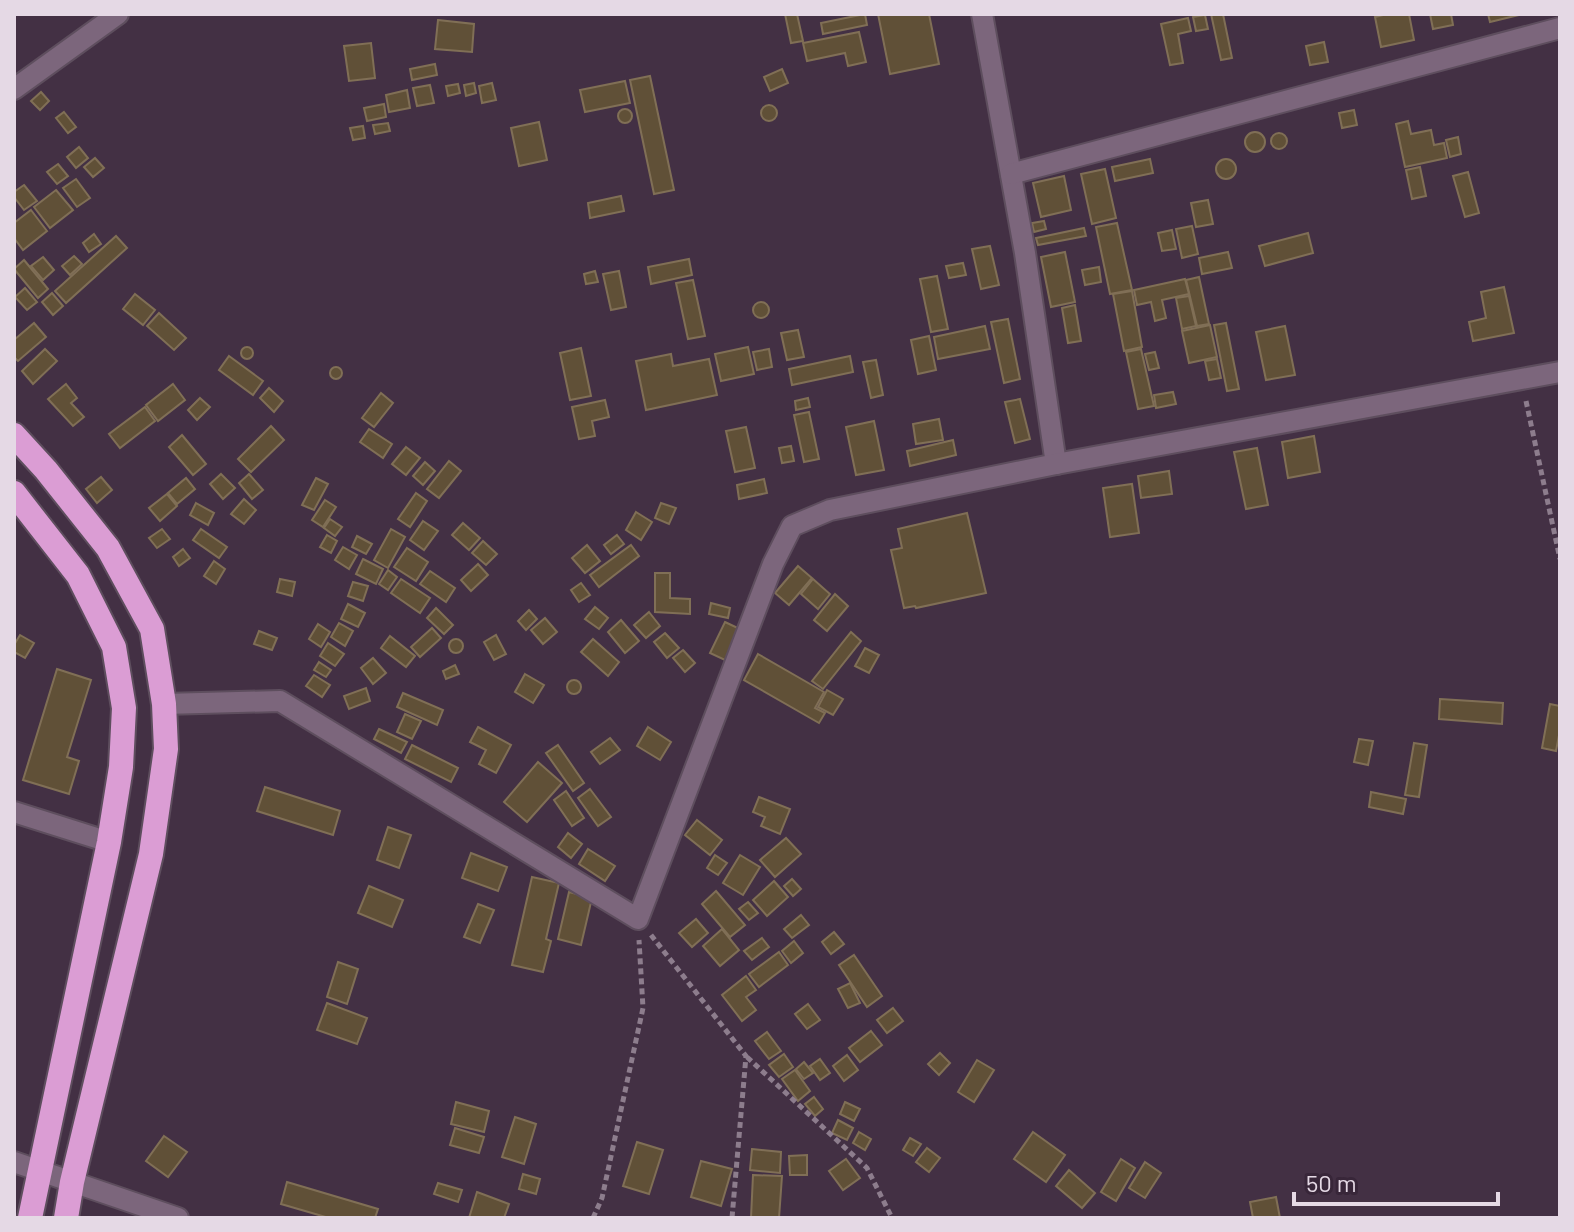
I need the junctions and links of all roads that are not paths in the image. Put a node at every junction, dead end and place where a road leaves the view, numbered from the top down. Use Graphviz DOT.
graph roads {
  1 [pos="118,14"];
  2 [pos="982,14"];
  3 [pos="1560,28"];
  4 [pos="14,89"];
  5 [pos="1011,174"];
  6 [pos="1560,372"];
  7 [pos="14,435"];
  8 [pos="1056,464"];
  9 [pos="14,493"];
  10 [pos="164,704"];
  11 [pos="14,812"];
  12 [pos="109,842"];
  13 [pos="14,1162"];
  14 [pos="39,1171"];
  15 [pos="72,1182"];
  16 [pos="30,1218"];
  17 [pos="66,1218"];
  18 [pos="178,1218"];
  1 -- 4 [label="street"];
  2 -- 5 [label="street"];
  3 -- 5 [label="street"];
  5 -- 8 [label="street"];
  6 -- 8 [label="street"];
  7 -- 10 [label="highway"];
  8 -- 10 [label="street"];
  9 -- 12 [label="highway"];
  10 -- 15 [label="highway"];
  11 -- 12 [label="street"];
  12 -- 14 [label="highway"];
  13 -- 14 [label="street"];
  14 -- 15 [label="street"];
  14 -- 16 [label="highway"];
  15 -- 17 [label="highway"];
  15 -- 18 [label="street"];
}
